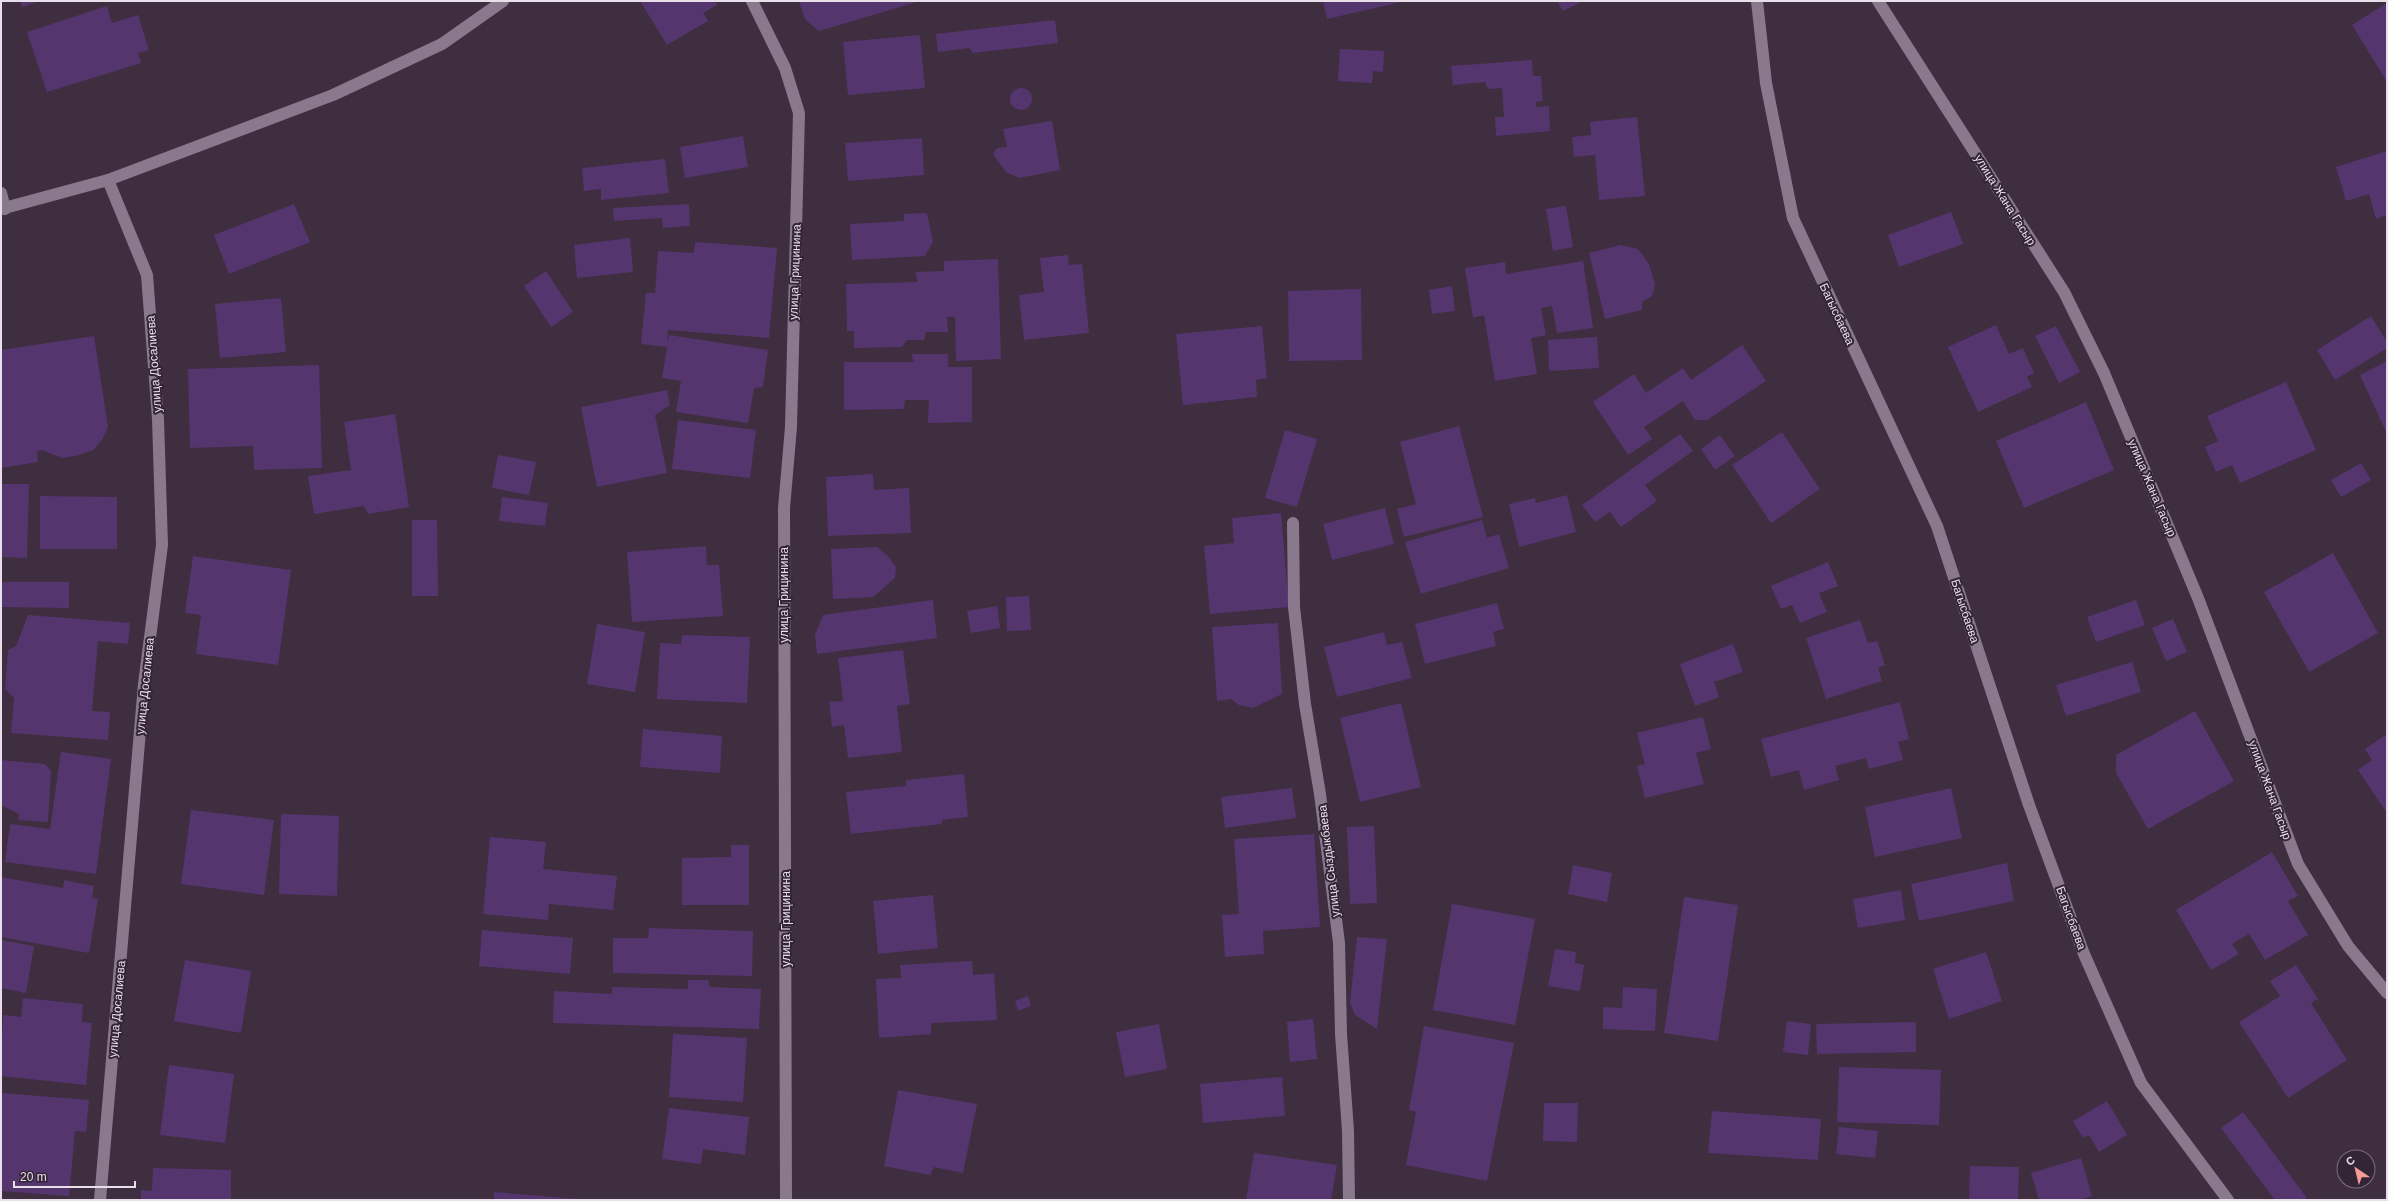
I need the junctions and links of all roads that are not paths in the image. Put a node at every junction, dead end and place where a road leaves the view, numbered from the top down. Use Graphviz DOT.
graph roads {
  1 [pos="503,1"];
  2 [pos="752,1"];
  3 [pos="1757,1"];
  4 [pos="1878,1"];
  5 [pos="108,180"];
  6 [pos="1,194"];
  7 [pos="3,209"];
  8 [pos="1293,523"];
  9 [pos="2387,993"];
  10 [pos="100,1200"];
  11 [pos="786,1200"];
  12 [pos="1349,1200"];
  13 [pos="2228,1200"];
  1 -- 5 [label="street"];
  2 -- 11 [label="street, улица Грицинина"];
  3 -- 13 [label="street, Багысбаева"];
  4 -- 9 [label="street, улица Жана Гасыр"];
  5 -- 7 [label="street"];
  5 -- 10 [label="street, улица Досалиева"];
  6 -- 7 [label="street"];
  8 -- 12 [label="street, улица Сыздыкбаева"];
}
